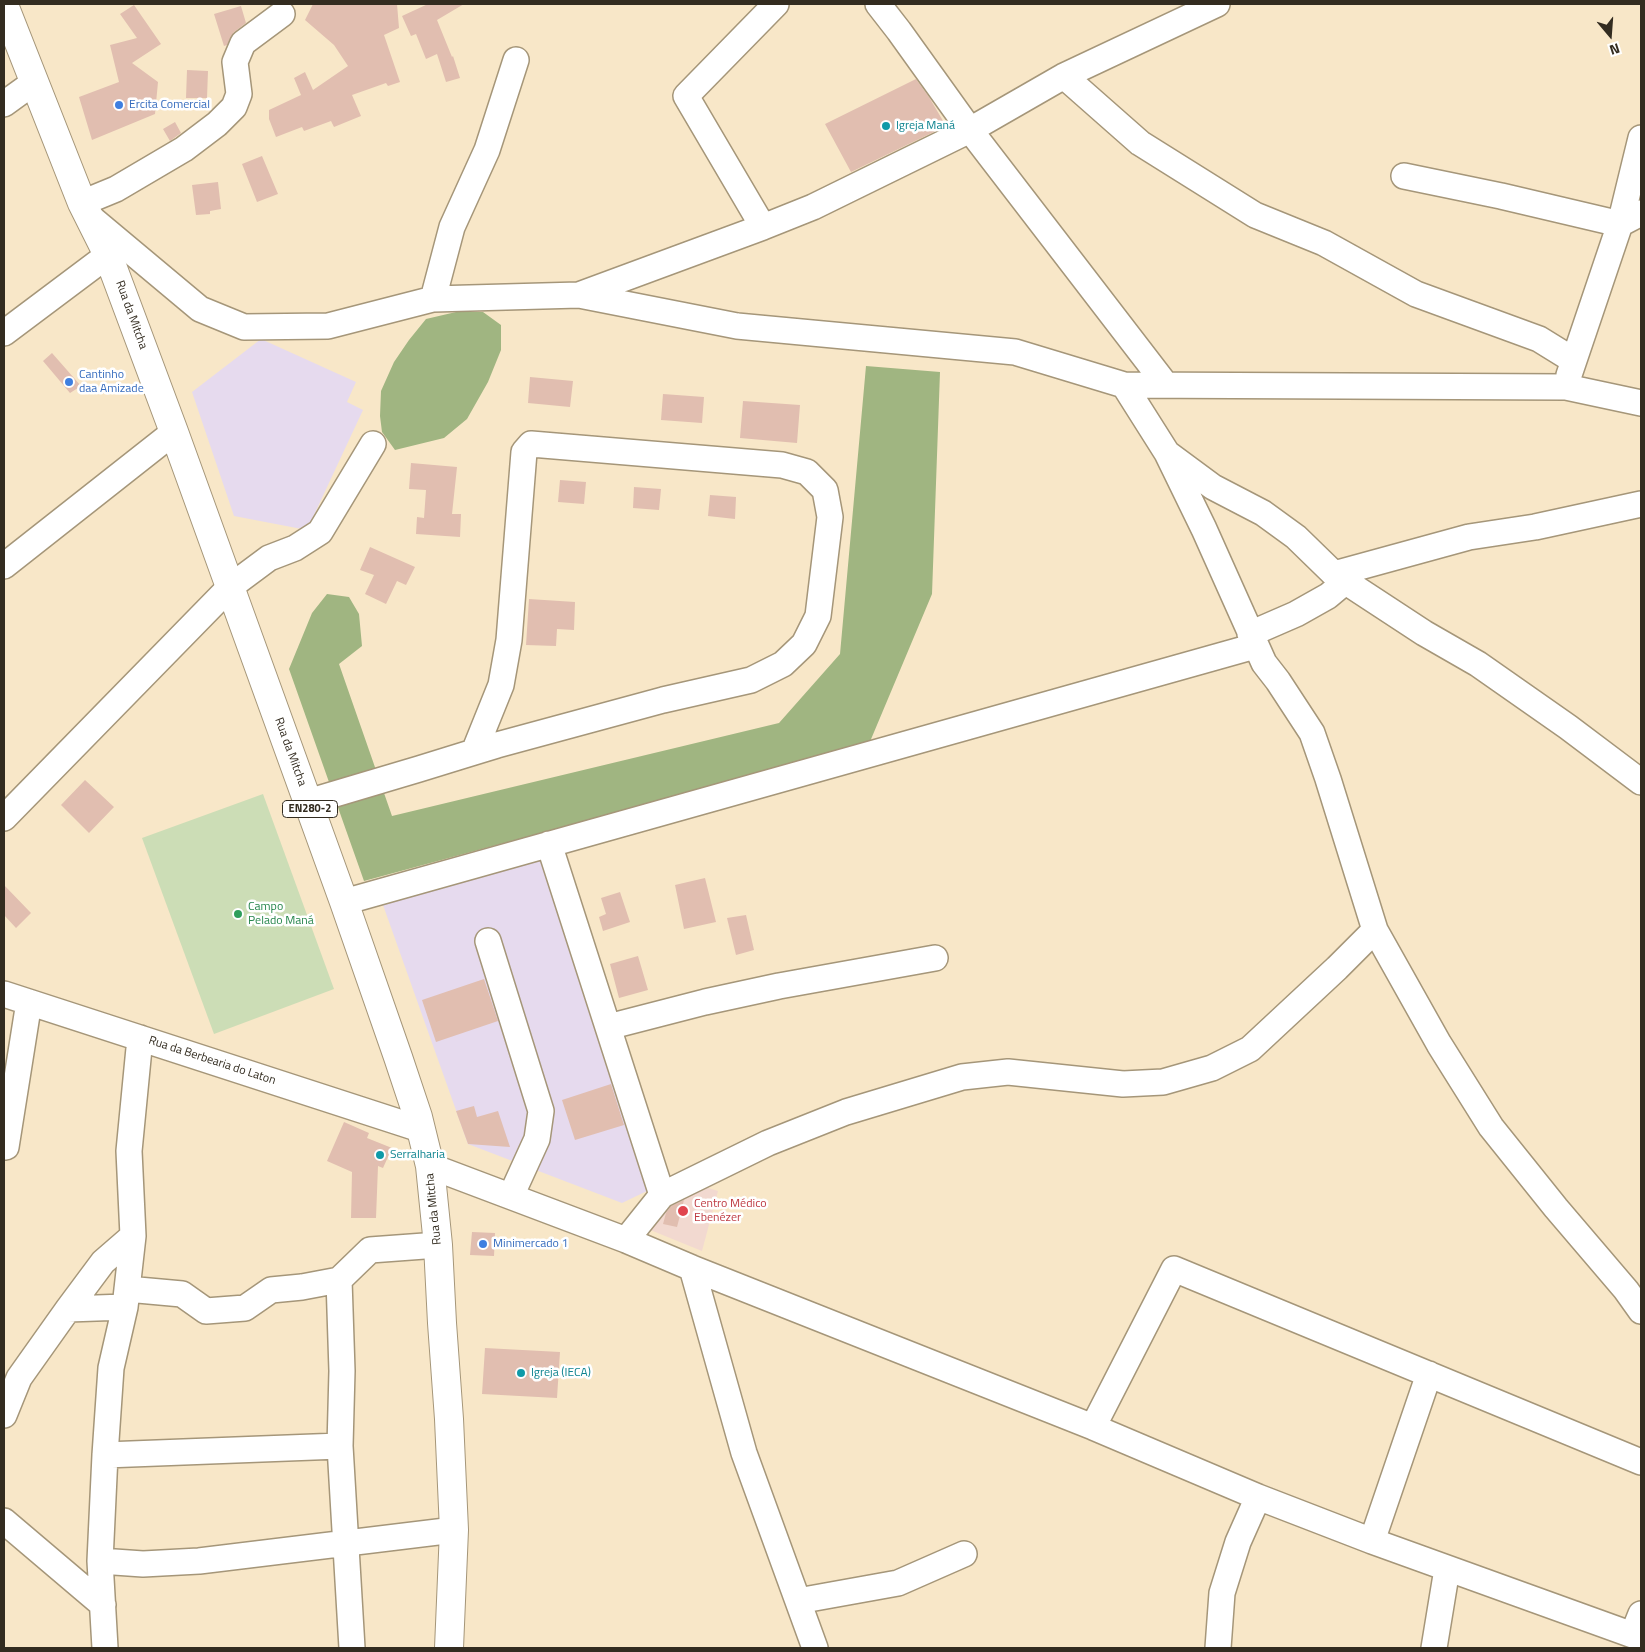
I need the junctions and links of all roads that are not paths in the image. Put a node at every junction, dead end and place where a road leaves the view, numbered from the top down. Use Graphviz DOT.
graph roads {
  1 [pos="776,4"];
  2 [pos="878,4"];
  3 [pos="1217,4"];
  4 [pos="4,5"];
  5 [pos="282,14"];
  6 [pos="516,60"];
  7 [pos="1064,76"];
  8 [pos="33,83"];
  9 [pos="4,104"];
  10 [pos="970,130"];
  11 [pos="1641,138"];
  12 [pos="1404,176"];
  13 [pos="86,210"];
  14 [pos="1631,218"];
  15 [pos="763,227"];
  16 [pos="108,254"];
  17 [pos="579,295"];
  18 [pos="433,299"];
  19 [pos="4,333"];
  20 [pos="1573,360"];
  21 [pos="1124,385"];
  22 [pos="1166,385"];
  23 [pos="1566,387"];
  24 [pos="1641,403"];
  25 [pos="174,432"];
  26 [pos="373,444"];
  27 [pos="1167,453"];
  28 [pos="1641,504"];
  29 [pos="4,566"];
  30 [pos="1340,578"];
  31 [pos="230,587"];
  32 [pos="1253,640"];
  33 [pos="474,752"];
  34 [pos="1641,782"];
  35 [pos="308,802"];
  36 [pos="4,818"];
  37 [pos="549,844"];
  38 [pos="344,902"];
  39 [pos="1375,930"];
  40 [pos="488,941"];
  41 [pos="935,958"];
  42 [pos="4,994"];
  43 [pos="29,1002"];
  44 [pos="608,1027"];
  45 [pos="140,1038"];
  46 [pos="420,1129"];
  47 [pos="6,1147"];
  48 [pos="430,1166"];
  49 [pos="662,1195"];
  50 [pos="511,1196"];
  51 [pos="133,1236"];
  52 [pos="626,1240"];
  53 [pos="438,1245"];
  54 [pos="692,1268"];
  55 [pos="339,1280"];
  56 [pos="126,1298"];
  57 [pos="68,1309"];
  58 [pos="1641,1311"];
  59 [pos="1429,1374"];
  60 [pos="4,1415"];
  61 [pos="1093,1428"];
  62 [pos="340,1446"];
  63 [pos="105,1455"];
  64 [pos="1641,1462"];
  65 [pos="1258,1497"];
  66 [pos="4,1521"];
  67 [pos="454,1530"];
  68 [pos="1372,1541"];
  69 [pos="346,1544"];
  70 [pos="964,1554"];
  71 [pos="100,1561"];
  72 [pos="1447,1569"];
  73 [pos="798,1600"];
  74 [pos="103,1605"];
  75 [pos="1638,1629"];
  76 [pos="106,1648"];
  77 [pos="352,1648"];
  78 [pos="449,1648"];
  79 [pos="815,1648"];
  80 [pos="1218,1648"];
  81 [pos="1434,1648"];
  1 -- 15 [label="street"];
  2 -- 10 [label="street"];
  3 -- 7 [label="street"];
  4 -- 8 [label="main road, Rua da Mitcha / EN280-2"];
  5 -- 13 [label="street"];
  6 -- 18 [label="street"];
  7 -- 10 [label="street"];
  7 -- 20 [label="street"];
  8 -- 9 [label="street"];
  8 -- 13 [label="main road, Rua da Mitcha / EN280-2"];
  10 -- 15 [label="street"];
  10 -- 22 [label="street"];
  11 -- 14 [label="street"];
  12 -- 14 [label="street"];
  13 -- 16 [label="main road, Rua da Mitcha / EN280-2"];
  13 -- 18 [label="street"];
  14 -- 20 [label="street"];
  15 -- 17 [label="street"];
  16 -- 19 [label="street"];
  16 -- 25 [label="main road, Rua da Mitcha / EN280-2"];
  17 -- 18 [label="street"];
  17 -- 21 [label="street"];
  20 -- 23 [label="street"];
  21 -- 22 [label="street"];
  21 -- 27 [label="street"];
  22 -- 23 [label="street"];
  23 -- 24 [label="street"];
  25 -- 29 [label="street"];
  25 -- 31 [label="main road, Rua da Mitcha / EN280-2"];
  26 -- 31 [label="street"];
  27 -- 30 [label="street"];
  27 -- 32 [label="street"];
  28 -- 30 [label="street"];
  30 -- 32 [label="street"];
  30 -- 34 [label="street"];
  31 -- 35 [label="main road, Rua da Mitcha / EN280-2"];
  31 -- 36 [label="street"];
  32 -- 37 [label="street"];
  32 -- 39 [label="street"];
  33 -- 33 [label="street"];
  33 -- 35 [label="street"];
  35 -- 38 [label="main road, Rua da Mitcha / EN280-2"];
  37 -- 38 [label="street"];
  37 -- 44 [label="street"];
  38 -- 46 [label="main road, Rua da Mitcha / EN280-2"];
  39 -- 49 [label="street"];
  39 -- 58 [label="street"];
  40 -- 50 [label="street"];
  41 -- 44 [label="street"];
  42 -- 43 [label="street, Rua da Berbearia do Laton"];
  43 -- 45 [label="street, Rua da Berbearia do Laton"];
  43 -- 47 [label="street"];
  44 -- 49 [label="street"];
  45 -- 46 [label="street, Rua da Berbearia do Laton"];
  45 -- 51 [label="street"];
  46 -- 48 [label="main road, Rua da Mitcha / EN280-2"];
  48 -- 50 [label="street"];
  48 -- 53 [label="main road, Rua da Mitcha / EN280-2"];
  49 -- 52 [label="street"];
  50 -- 52 [label="street"];
  51 -- 56 [label="street"];
  51 -- 57 [label="street"];
  52 -- 54 [label="street"];
  53 -- 55 [label="street"];
  53 -- 67 [label="main road, Rua da Mitcha / EN280-2"];
  54 -- 61 [label="street"];
  54 -- 73 [label="street"];
  55 -- 56 [label="street"];
  55 -- 62 [label="street"];
  56 -- 57 [label="street"];
  56 -- 63 [label="street"];
  57 -- 60 [label="street"];
  59 -- 61 [label="street"];
  59 -- 64 [label="street"];
  59 -- 68 [label="street"];
  61 -- 65 [label="street"];
  62 -- 63 [label="street"];
  62 -- 69 [label="street"];
  63 -- 71 [label="street"];
  65 -- 68 [label="street"];
  65 -- 80 [label="street"];
  66 -- 74 [label="street"];
  67 -- 69 [label="street"];
  67 -- 78 [label="main road, Rua da Mitcha / EN280-2"];
  68 -- 72 [label="street"];
  69 -- 71 [label="street"];
  69 -- 77 [label="street"];
  70 -- 73 [label="street"];
  71 -- 74 [label="street"];
  72 -- 75 [label="street"];
  72 -- 81 [label="street"];
  73 -- 79 [label="street"];
  74 -- 76 [label="street"];
}
